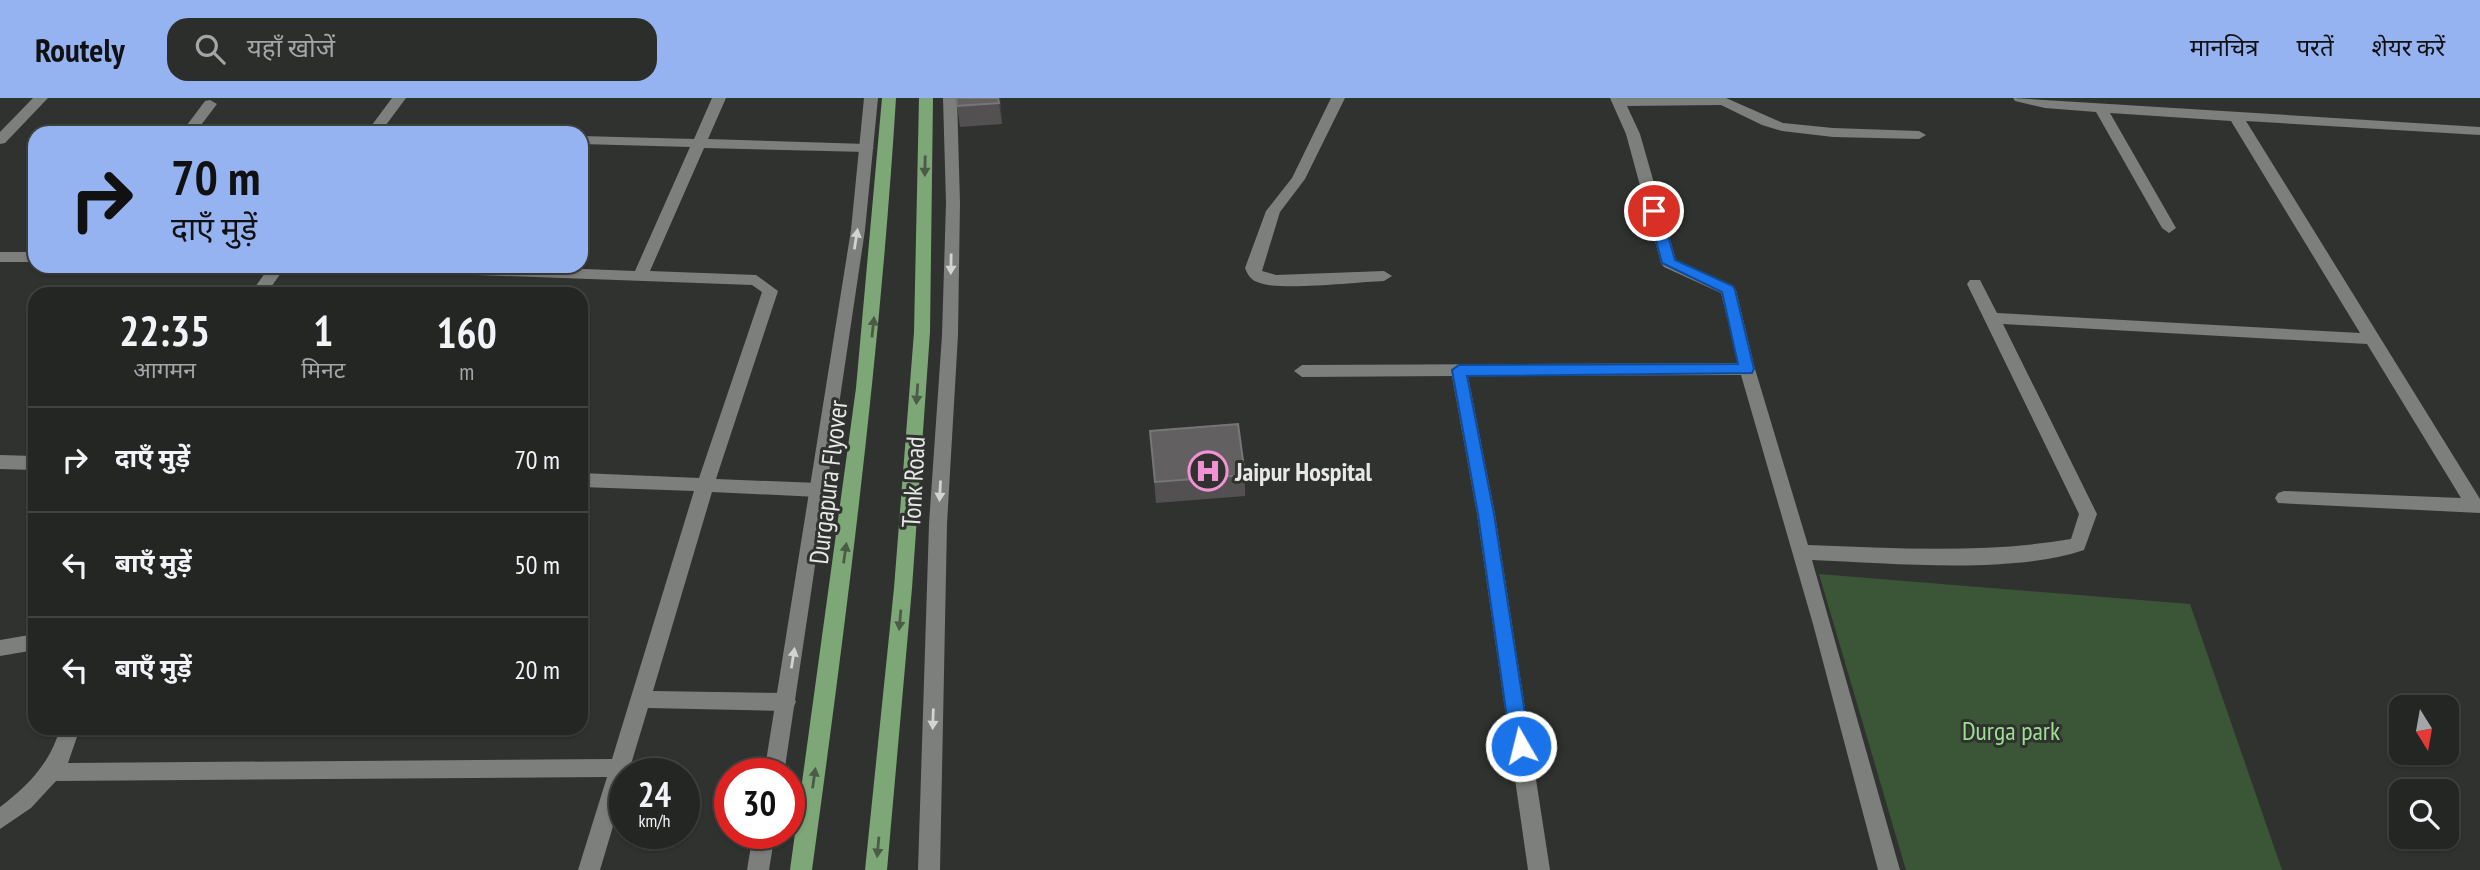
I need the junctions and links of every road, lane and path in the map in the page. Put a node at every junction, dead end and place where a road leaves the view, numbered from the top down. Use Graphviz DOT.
graph roads {
  1 [pos="41,98"];
  2 [pos="398,98"];
  3 [pos="719,98"];
  4 [pos="871,98"];
  5 [pos="889,98"];
  6 [pos="926,98"];
  7 [pos="950,98"];
  8 [pos="1338,98"];
  9 [pos="2020,98"];
  10 [pos="1618,100"];
  11 [pos="210,104"];
  12 [pos="2100,108"];
  13 [pos="2236,117"];
  14 [pos="193,126"];
  15 [pos="378,126"];
  16 [pos="2478,133"];
  17 [pos="1919,135"];
  18 [pos="1,137"];
  19 [pos="588,140"];
  20 [pos="699,144"];
  21 [pos="867,148"];
  22 [pos="2169,228"];
  23 [pos="0,257"];
  24 [pos="28,257"];
  25 [pos="558,273"];
  26 [pos="640,276"];
  27 [pos="1384,276"];
  28 [pos="1975,284"];
  29 [pos="1992,318"];
  30 [pos="2371,340"];
  31 [pos="1747,369"];
  32 [pos="1459,370"];
  33 [pos="1302,371"];
  34 [pos="0,462"];
  35 [pos="28,463"];
  36 [pos="588,480"];
  37 [pos="705,485"];
  38 [pos="818,490"];
  39 [pos="2284,498"];
  40 [pos="2477,506"];
  41 [pos="1801,552"];
  42 [pos="28,643"];
  43 [pos="0,648"];
  44 [pos="639,699"];
  45 [pos="786,702"];
  46 [pos="67,735"];
  47 [pos="622,758"];
  48 [pos="777,758"];
  49 [pos="609,768"];
  50 [pos="53,772"];
  51 [pos="609,802"];
  52 [pos="0,819"];
  53 [pos="761,849"];
  54 [pos="589,870"];
  55 [pos="758,870"];
  56 [pos="801,870"];
  57 [pos="876,870"];
  58 [pos="929,870"];
  59 [pos="1539,870"];
  60 [pos="1889,870"];
  1 -- 18 [label="street"];
  2 -- 15 [label="street"];
  3 -- 20 [label="street"];
  4 -- 21 [label="street"];
  56 -- 5 [label="main road, Durgapura Flyover, one-way"];
  6 -- 57 [label="main road, one-way"];
  7 -- 58 [label="street, Tonk Road, one-way"];
  8 -- 27 [label="street"];
  9 -- 12 [label="street"];
  10 -- 17 [label="street"];
  10 -- 31 [label="street"];
  11 -- 14 [label="street"];
  12 -- 13 [label="street"];
  12 -- 22 [label="street"];
  13 -- 16 [label="street"];
  13 -- 30 [label="street"];
  19 -- 20 [label="street"];
  20 -- 21 [label="street"];
  20 -- 26 [label="street"];
  38 -- 21 [label="street, one-way"];
  23 -- 24 [label="street"];
  25 -- 26 [label="street"];
  26 -- 37 [label="street"];
  28 -- 29 [label="street"];
  29 -- 30 [label="street"];
  29 -- 41 [label="street"];
  30 -- 40 [label="street"];
  31 -- 32 [label="street"];
  31 -- 41 [label="street"];
  32 -- 33 [label="street"];
  32 -- 59 [label="street"];
  34 -- 35 [label="street"];
  36 -- 37 [label="street"];
  37 -- 38 [label="street"];
  37 -- 44 [label="street"];
  45 -- 38 [label="street, one-way"];
  39 -- 40 [label="street"];
  41 -- 60 [label="street"];
  42 -- 43 [label="street"];
  44 -- 45 [label="street"];
  44 -- 47 [label="street"];
  45 -- 48 [label="street"];
  46 -- 50 [label="street"];
  49 -- 50 [label="street"];
  50 -- 52 [label="street"];
  51 -- 54 [label="street"];
  53 -- 55 [label="street"];
}
